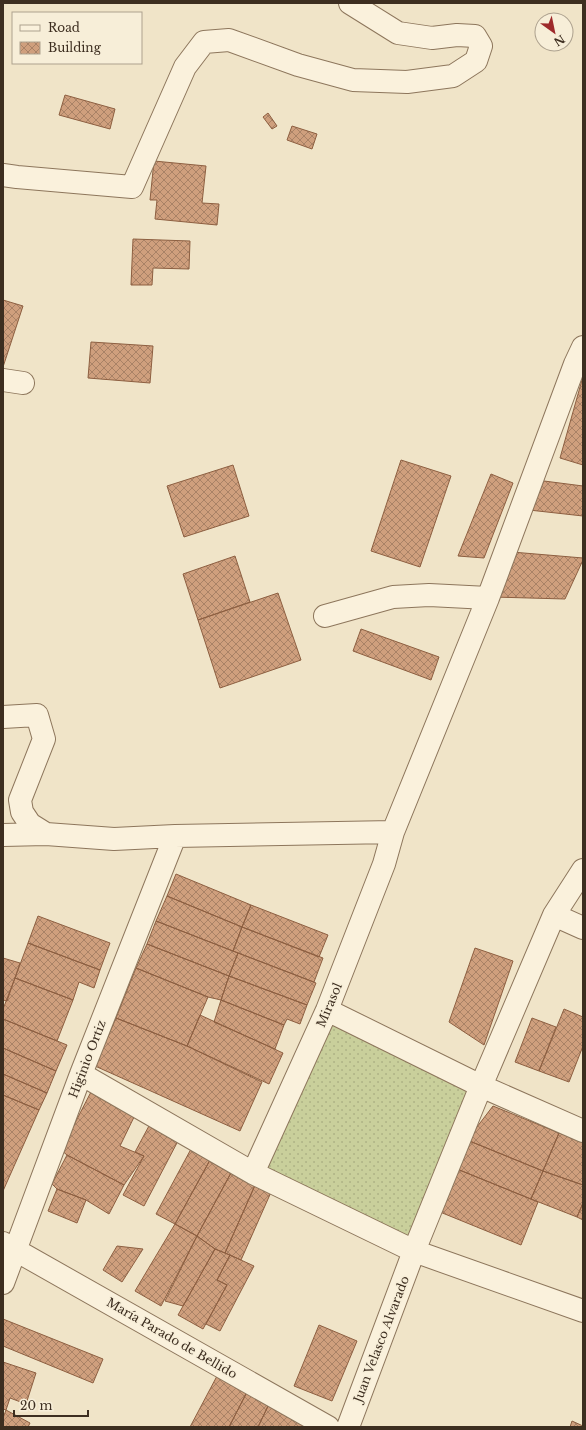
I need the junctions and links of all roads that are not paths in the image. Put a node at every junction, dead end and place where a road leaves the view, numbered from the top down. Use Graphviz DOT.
graph roads {
  1 [pos="350,3"];
  2 [pos="3,175"];
  3 [pos="583,347"];
  4 [pos="488,598"];
  5 [pos="325,616"];
  6 [pos="3,717"];
  7 [pos="393,832"];
  8 [pos="46,834"];
  9 [pos="3,835"];
  10 [pos="175,836"];
  11 [pos="583,870"];
  12 [pos="554,915"];
  13 [pos="583,928"];
  14 [pos="327,1010"];
  15 [pos="81,1074"];
  16 [pos="481,1086"];
  17 [pos="583,1131"];
  18 [pos="253,1173"];
  19 [pos="9,1246"];
  20 [pos="414,1251"];
  21 [pos="3,1283"];
  22 [pos="583,1310"];
  23 [pos="328,1427"];
  24 [pos="348,1427"];
  1 -- 2 [label="street"];
  3 -- 4 [label="street, Mirasol"];
  4 -- 5 [label="street"];
  4 -- 7 [label="street, Mirasol"];
  6 -- 8 [label="street"];
  7 -- 10 [label="street"];
  7 -- 14 [label="street, Mirasol"];
  8 -- 9 [label="street"];
  8 -- 10 [label="street"];
  10 -- 15 [label="street, Higinio Ortiz"];
  11 -- 12 [label="street, Juan Velasco Alvarado"];
  12 -- 13 [label="street"];
  12 -- 16 [label="street, Juan Velasco Alvarado"];
  14 -- 16 [label="street"];
  14 -- 18 [label="street, Mirasol"];
  15 -- 18 [label="street"];
  15 -- 19 [label="street, Higinio Ortiz"];
  16 -- 17 [label="street"];
  16 -- 20 [label="street, Juan Velasco Alvarado"];
  18 -- 20 [label="street"];
  19 -- 21 [label="street, Higinio Ortiz"];
  19 -- 23 [label="street, María Parado de Bellido"];
  20 -- 22 [label="street"];
  20 -- 24 [label="street, Juan Velasco Alvarado"];
}
